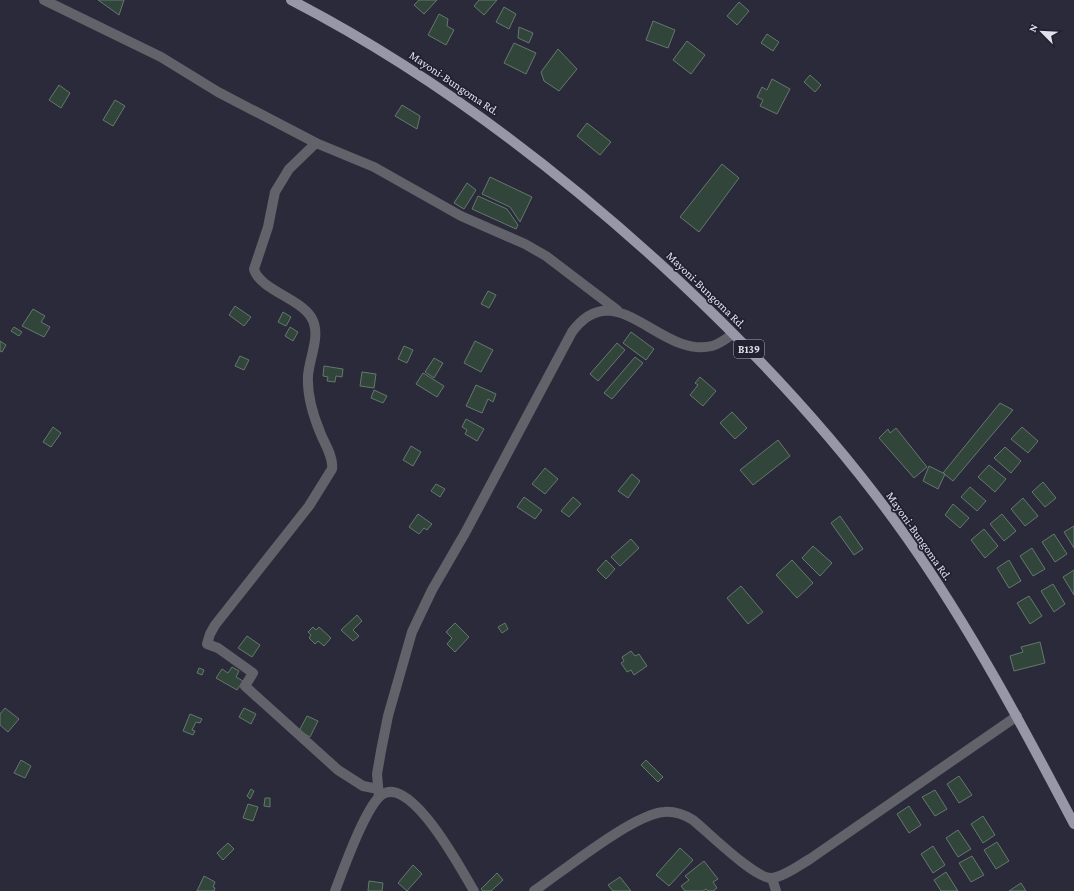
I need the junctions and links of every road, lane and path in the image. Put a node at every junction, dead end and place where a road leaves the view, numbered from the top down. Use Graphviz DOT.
graph roads {
  1 [pos="44,0"];
  2 [pos="290,0"];
  3 [pos="316,143"];
  4 [pos="620,313"];
  5 [pos="733,334"];
  6 [pos="1017,716"];
  7 [pos="379,793"];
  8 [pos="1074,824"];
  9 [pos="772,878"];
  10 [pos="335,891"];
  11 [pos="474,891"];
  12 [pos="534,891"];
  13 [pos="776,891"];
  1 -- 3 [label="street"];
  2 -- 5 [label="main road, Mayoni-Bungoma Rd. / B139"];
  3 -- 4 [label="street"];
  3 -- 7 [label="street"];
  4 -- 5 [label="street"];
  4 -- 7 [label="street"];
  5 -- 6 [label="main road, Mayoni-Bungoma Rd. / B139"];
  6 -- 8 [label="main road, Mayoni-Bungoma Rd. / B139"];
  6 -- 9 [label="street"];
  7 -- 10 [label="street"];
  7 -- 11 [label="street"];
  9 -- 12 [label="street"];
  9 -- 13 [label="street"];
}
